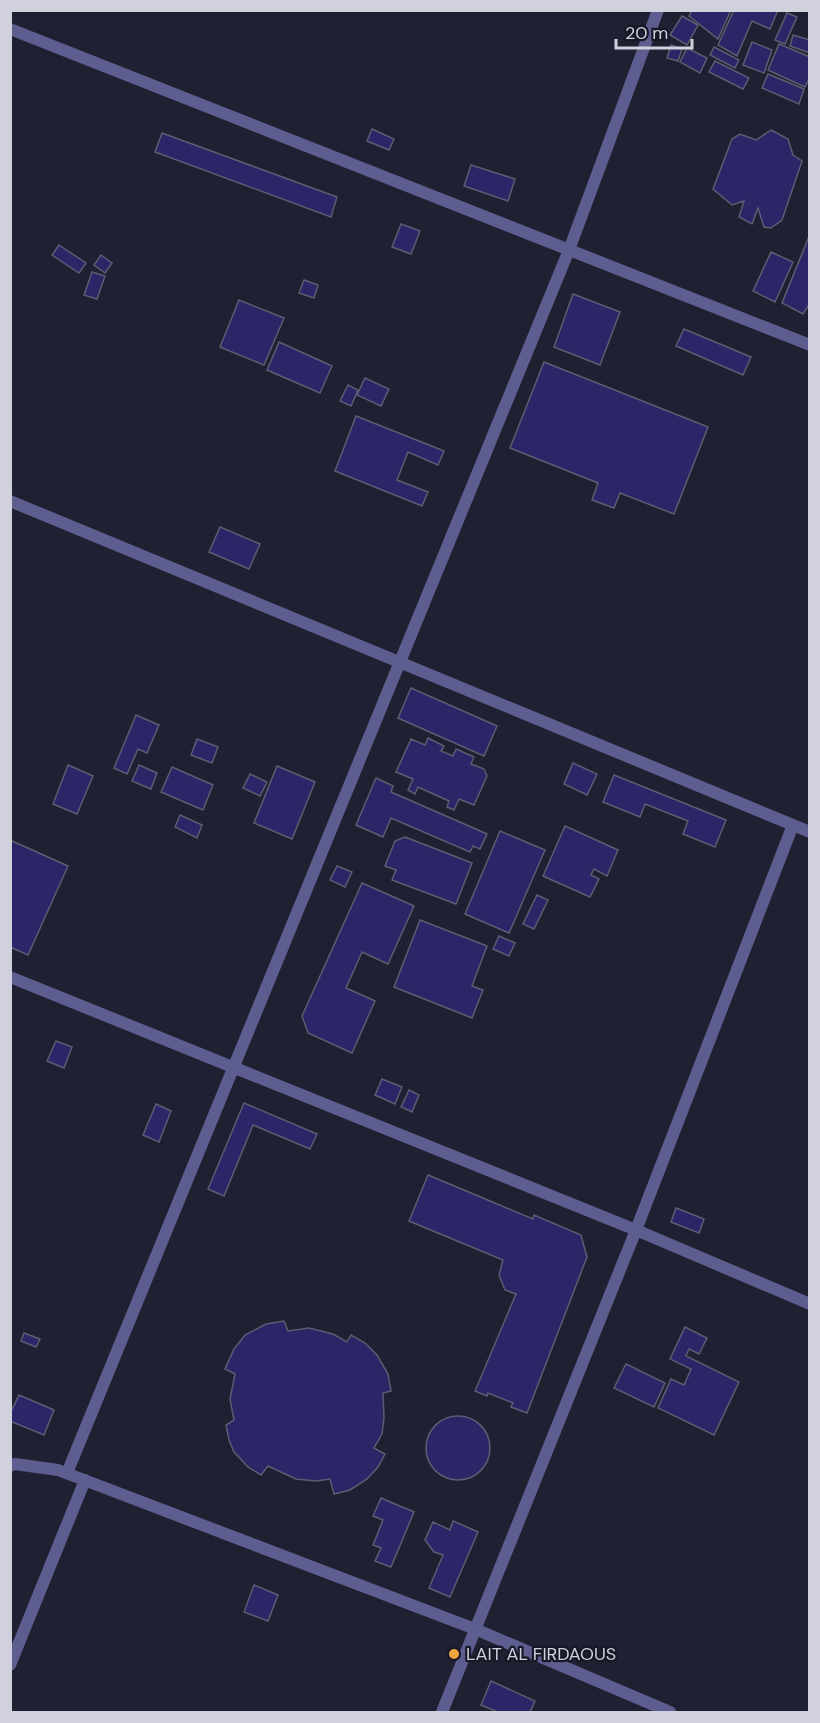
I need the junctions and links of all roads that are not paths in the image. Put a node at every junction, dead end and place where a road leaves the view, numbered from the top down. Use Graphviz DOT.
graph roads {
  1 [pos="658,10"];
  2 [pos="10,29"];
  3 [pos="568,250"];
  4 [pos="810,345"];
  5 [pos="10,501"];
  6 [pos="400,662"];
  7 [pos="793,825"];
  8 [pos="810,832"];
  9 [pos="10,977"];
  10 [pos="233,1067"];
  11 [pos="636,1230"];
  12 [pos="810,1304"];
  13 [pos="10,1466"];
  14 [pos="67,1473"];
  15 [pos="85,1480"];
  16 [pos="475,1629"];
  17 [pos="10,1665"];
  18 [pos="442,1713"];
  19 [pos="670,1713"];
  1 -- 3 [label="street"];
  2 -- 3 [label="street"];
  3 -- 4 [label="street"];
  3 -- 6 [label="street"];
  5 -- 6 [label="street"];
  6 -- 7 [label="street"];
  6 -- 10 [label="street"];
  7 -- 8 [label="street"];
  7 -- 11 [label="street"];
  9 -- 10 [label="street"];
  10 -- 11 [label="street"];
  10 -- 14 [label="street"];
  11 -- 12 [label="street"];
  11 -- 16 [label="street"];
  13 -- 14 [label="street"];
  14 -- 15 [label="street"];
  15 -- 16 [label="street"];
  15 -- 17 [label="street"];
  16 -- 18 [label="street"];
  16 -- 19 [label="street"];
}
